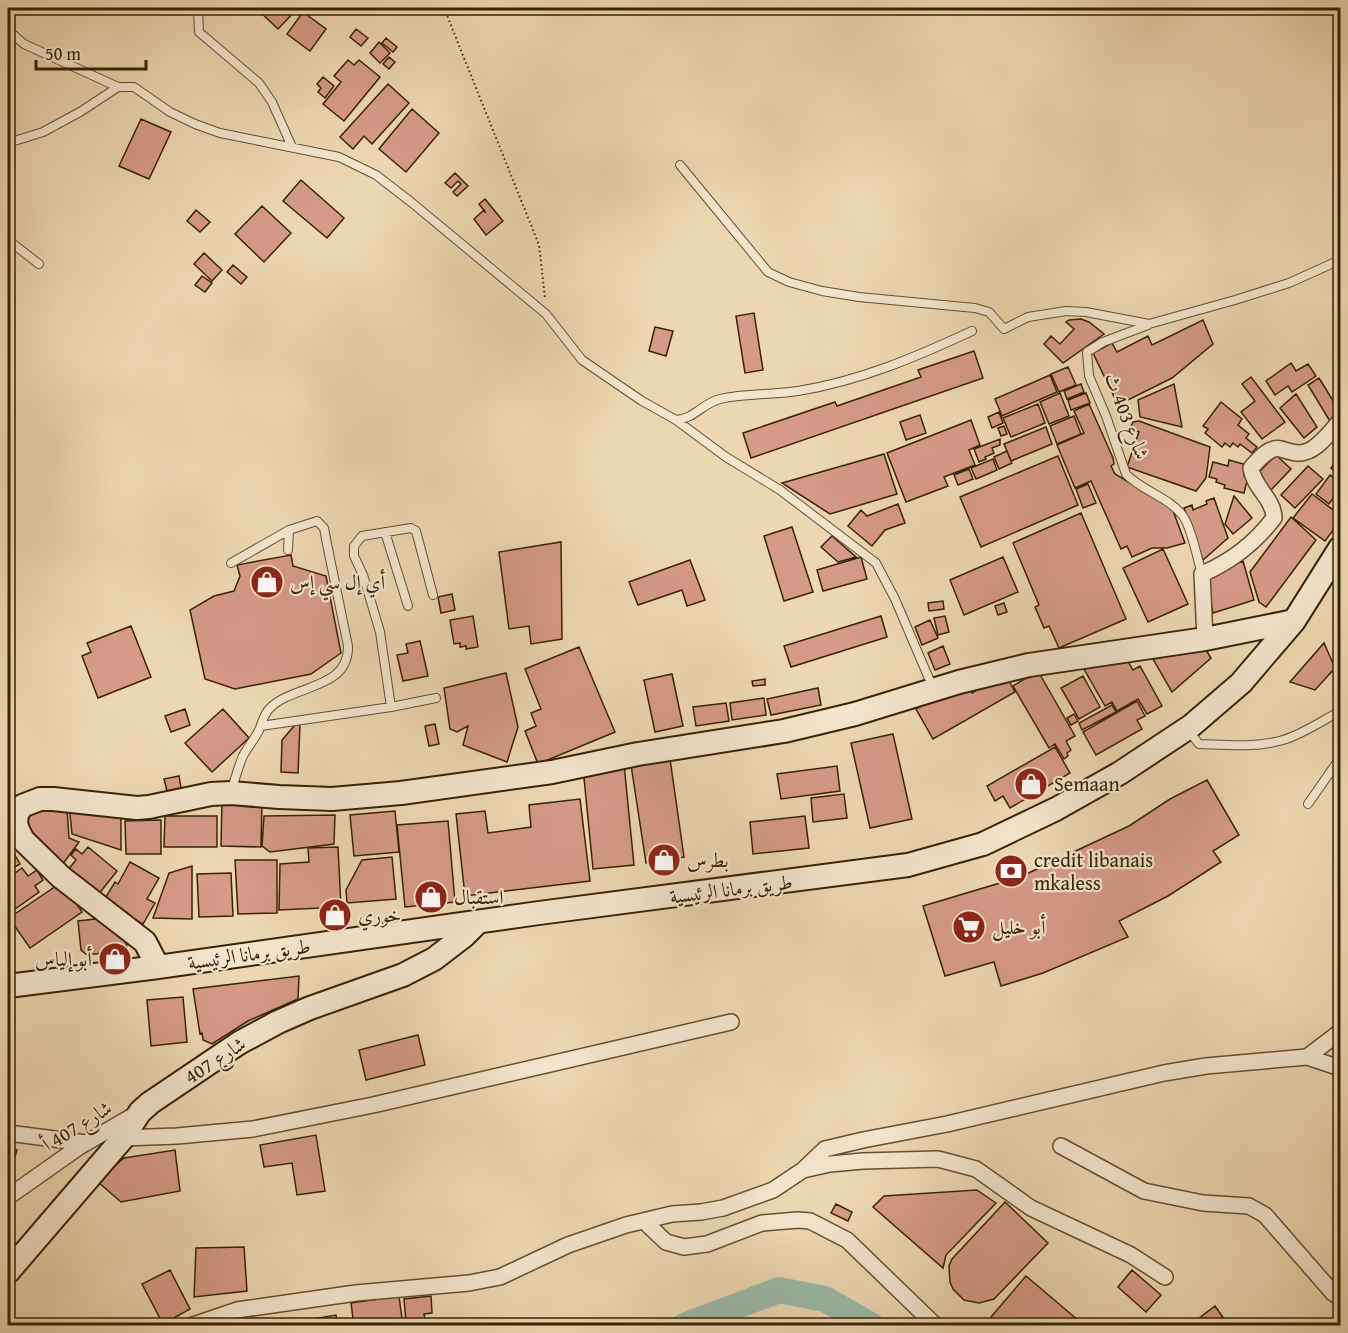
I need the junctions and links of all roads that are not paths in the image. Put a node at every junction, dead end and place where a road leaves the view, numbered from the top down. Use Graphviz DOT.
graph roads {
  1 [pos="198,8"];
  2 [pos="8,30"];
  3 [pos="118,87"];
  4 [pos="8,143"];
  5 [pos="292,147"];
  6 [pos="680,165"];
  7 [pos="8,240"];
  8 [pos="1341,260"];
  9 [pos="39,264"];
  10 [pos="1149,324"];
  11 [pos="972,332"];
  12 [pos="676,420"];
  13 [pos="1341,421"];
  14 [pos="289,530"];
  15 [pos="385,532"];
  16 [pos="1341,548"];
  17 [pos="288,550"];
  18 [pos="231,563"];
  19 [pos="1202,574"];
  20 [pos="434,595"];
  21 [pos="408,606"];
  22 [pos="1294,621"];
  23 [pos="1204,639"];
  24 [pos="933,690"];
  25 [pos="436,698"];
  26 [pos="391,707"];
  27 [pos="1341,711"];
  28 [pos="261,726"];
  29 [pos="1187,729"];
  30 [pos="1341,758"];
  31 [pos="231,793"];
  32 [pos="1308,804"];
  33 [pos="12,810"];
  34 [pos="478,921"];
  35 [pos="158,967"];
  36 [pos="8,986"];
  37 [pos="731,1022"];
  38 [pos="1341,1032"];
  39 [pos="1307,1057"];
  40 [pos="1341,1068"];
  41 [pos="140,1112"];
  42 [pos="8,1133"];
  43 [pos="123,1138"];
  44 [pos="86,1143"];
  45 [pos="1061,1146"];
  46 [pos="803,1170"];
  47 [pos="8,1197"];
  48 [pos="644,1221"];
  49 [pos="8,1272"];
  50 [pos="1166,1277"];
  51 [pos="1341,1298"];
  52 [pos="190,1326"];
  53 [pos="936,1326"];
  1 -- 5 [label="lane"];
  2 -- 3 [label="lane"];
  3 -- 4 [label="lane"];
  3 -- 5 [label="lane"];
  5 -- 12 [label="lane"];
  6 -- 10 [label="lane"];
  7 -- 9 [label="lane"];
  8 -- 10 [label="lane"];
  10 -- 19 [label="lane, شارع 403 ث"];
  11 -- 12 [label="lane"];
  12 -- 24 [label="lane"];
  13 -- 19 [label="street"];
  14 -- 17 [label="lane"];
  14 -- 18 [label="lane"];
  14 -- 28 [label="lane"];
  15 -- 20 [label="lane"];
  15 -- 21 [label="lane"];
  15 -- 26 [label="lane"];
  16 -- 22 [label="street, طريق برمانا الرئيسية"];
  19 -- 23 [label="street, شارع 403 ث"];
  22 -- 23 [label="street"];
  22 -- 29 [label="street, طريق برمانا الرئيسية"];
  23 -- 24 [label="street"];
  24 -- 31 [label="street"];
  25 -- 26 [label="lane"];
  26 -- 28 [label="lane"];
  27 -- 29 [label="lane"];
  28 -- 31 [label="lane"];
  29 -- 34 [label="street, طريق برمانا الرئيسية"];
  30 -- 32 [label="lane"];
  31 -- 33 [label="street"];
  33 -- 35 [label="street"];
  34 -- 35 [label="street, طريق برمانا الرئيسية"];
  34 -- 41 [label="street, شارع 407"];
  35 -- 36 [label="street, طريق برمانا الرئيسية"];
  37 -- 43 [label="street"];
  38 -- 39 [label="street"];
  39 -- 40 [label="street"];
  39 -- 46 [label="street"];
  41 -- 43 [label="street, شارع 407"];
  41 -- 44 [label="street, شارع 407 أ"];
  42 -- 44 [label="street"];
  43 -- 49 [label="street, شارع 407"];
  44 -- 47 [label="street, شارع 407 أ"];
  45 -- 51 [label="street"];
  46 -- 48 [label="street"];
  46 -- 50 [label="street"];
  48 -- 52 [label="street"];
  48 -- 53 [label="street"];
}
